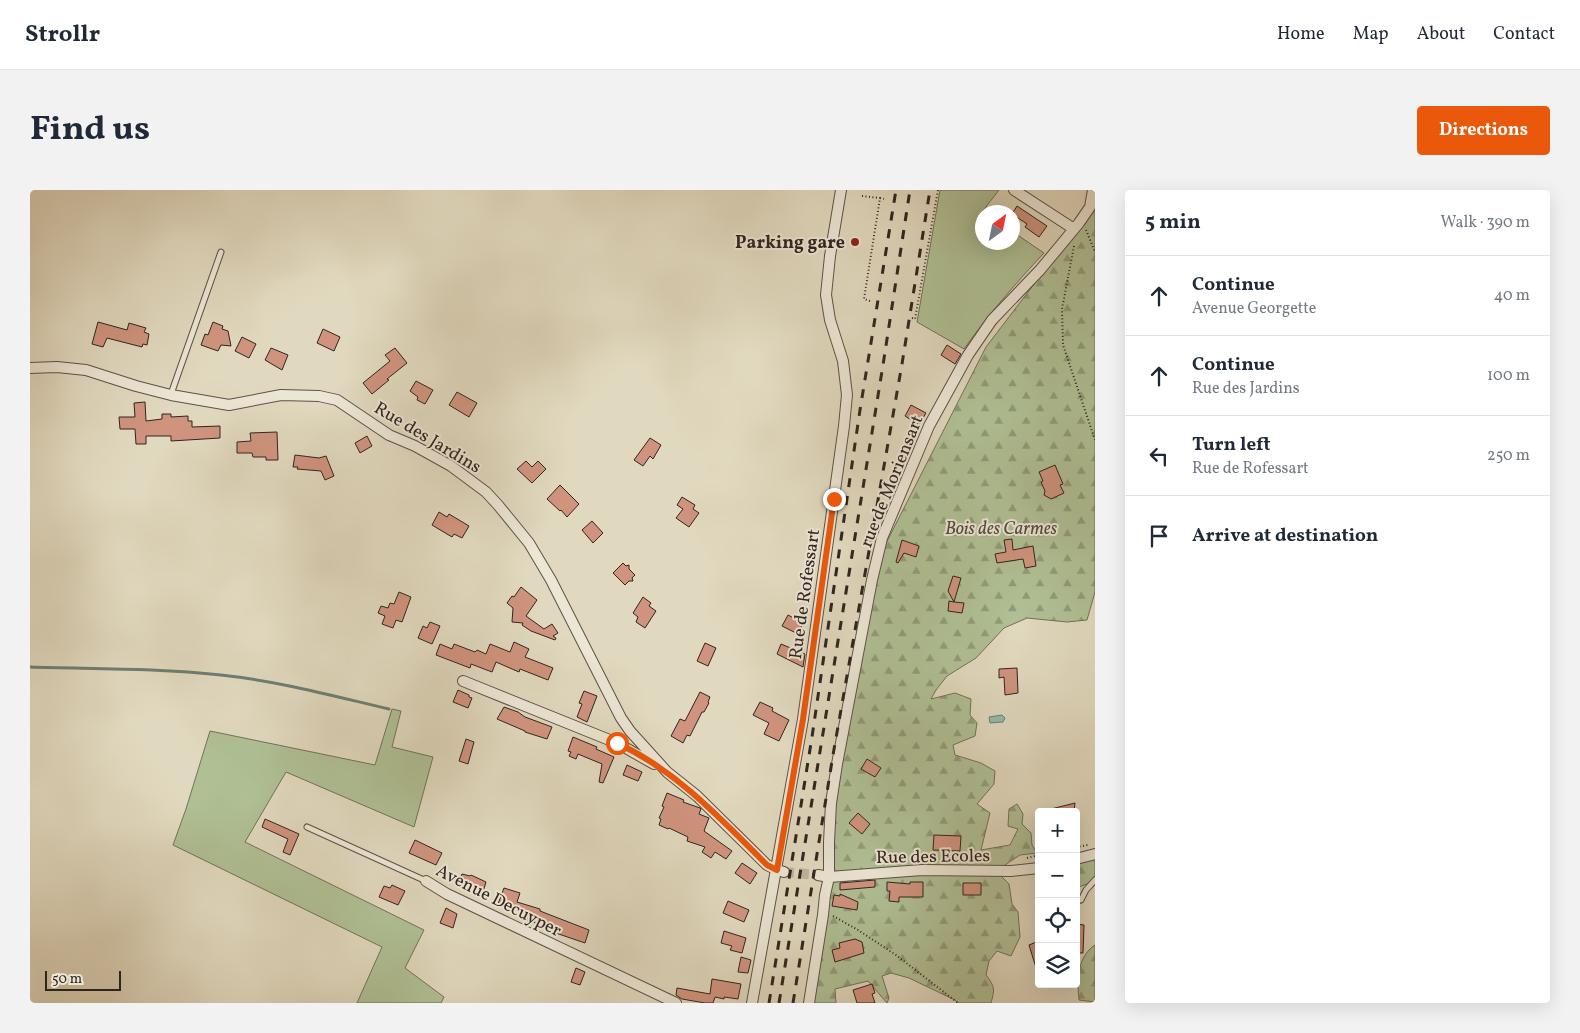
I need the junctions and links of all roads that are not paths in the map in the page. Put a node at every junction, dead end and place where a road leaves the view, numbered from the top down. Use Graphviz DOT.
graph roads {
  1 [pos="841,190"];
  2 [pos="1014,190"];
  3 [pos="1093,190"];
  4 [pos="1076,226"];
  5 [pos="221,252"];
  6 [pos="30,368"];
  7 [pos="171,395"];
  8 [pos="463,681"];
  9 [pos="667,772"];
  10 [pos="307,827"];
  11 [pos="1095,854"];
  12 [pos="1080,858"];
  13 [pos="1035,868"];
  14 [pos="780,871"];
  15 [pos="818,875"];
  16 [pos="829,878"];
  17 [pos="1095,880"];
  18 [pos="426,881"];
  19 [pos="1081,900"];
  20 [pos="676,1003"];
  21 [pos="752,1003"];
  22 [pos="809,1003"];
  1 -- 14 [label="street, Rue de Rofessart"];
  2 -- 4 [label="street"];
  3 -- 4 [label="street"];
  4 -- 16 [label="street, rue de Moriensart"];
  5 -- 7 [label="lane"];
  6 -- 7 [label="street, Rue des Jardins"];
  7 -- 9 [label="street, Rue des Jardins"];
  8 -- 9 [label="street"];
  9 -- 14 [label="street, Rue des Jardins"];
  10 -- 18 [label="lane, Avenue Decuyper"];
  11 -- 12 [label="street"];
  13 -- 16 [label="street, Rue des Ecoles"];
  14 -- 21 [label="street, Rue de Rofessart"];
  15 -- 16 [label="street"];
  16 -- 22 [label="street, rue de Moriensart"];
  17 -- 19 [label="lane"];
  18 -- 20 [label="street, Avenue Decuyper"];
}
